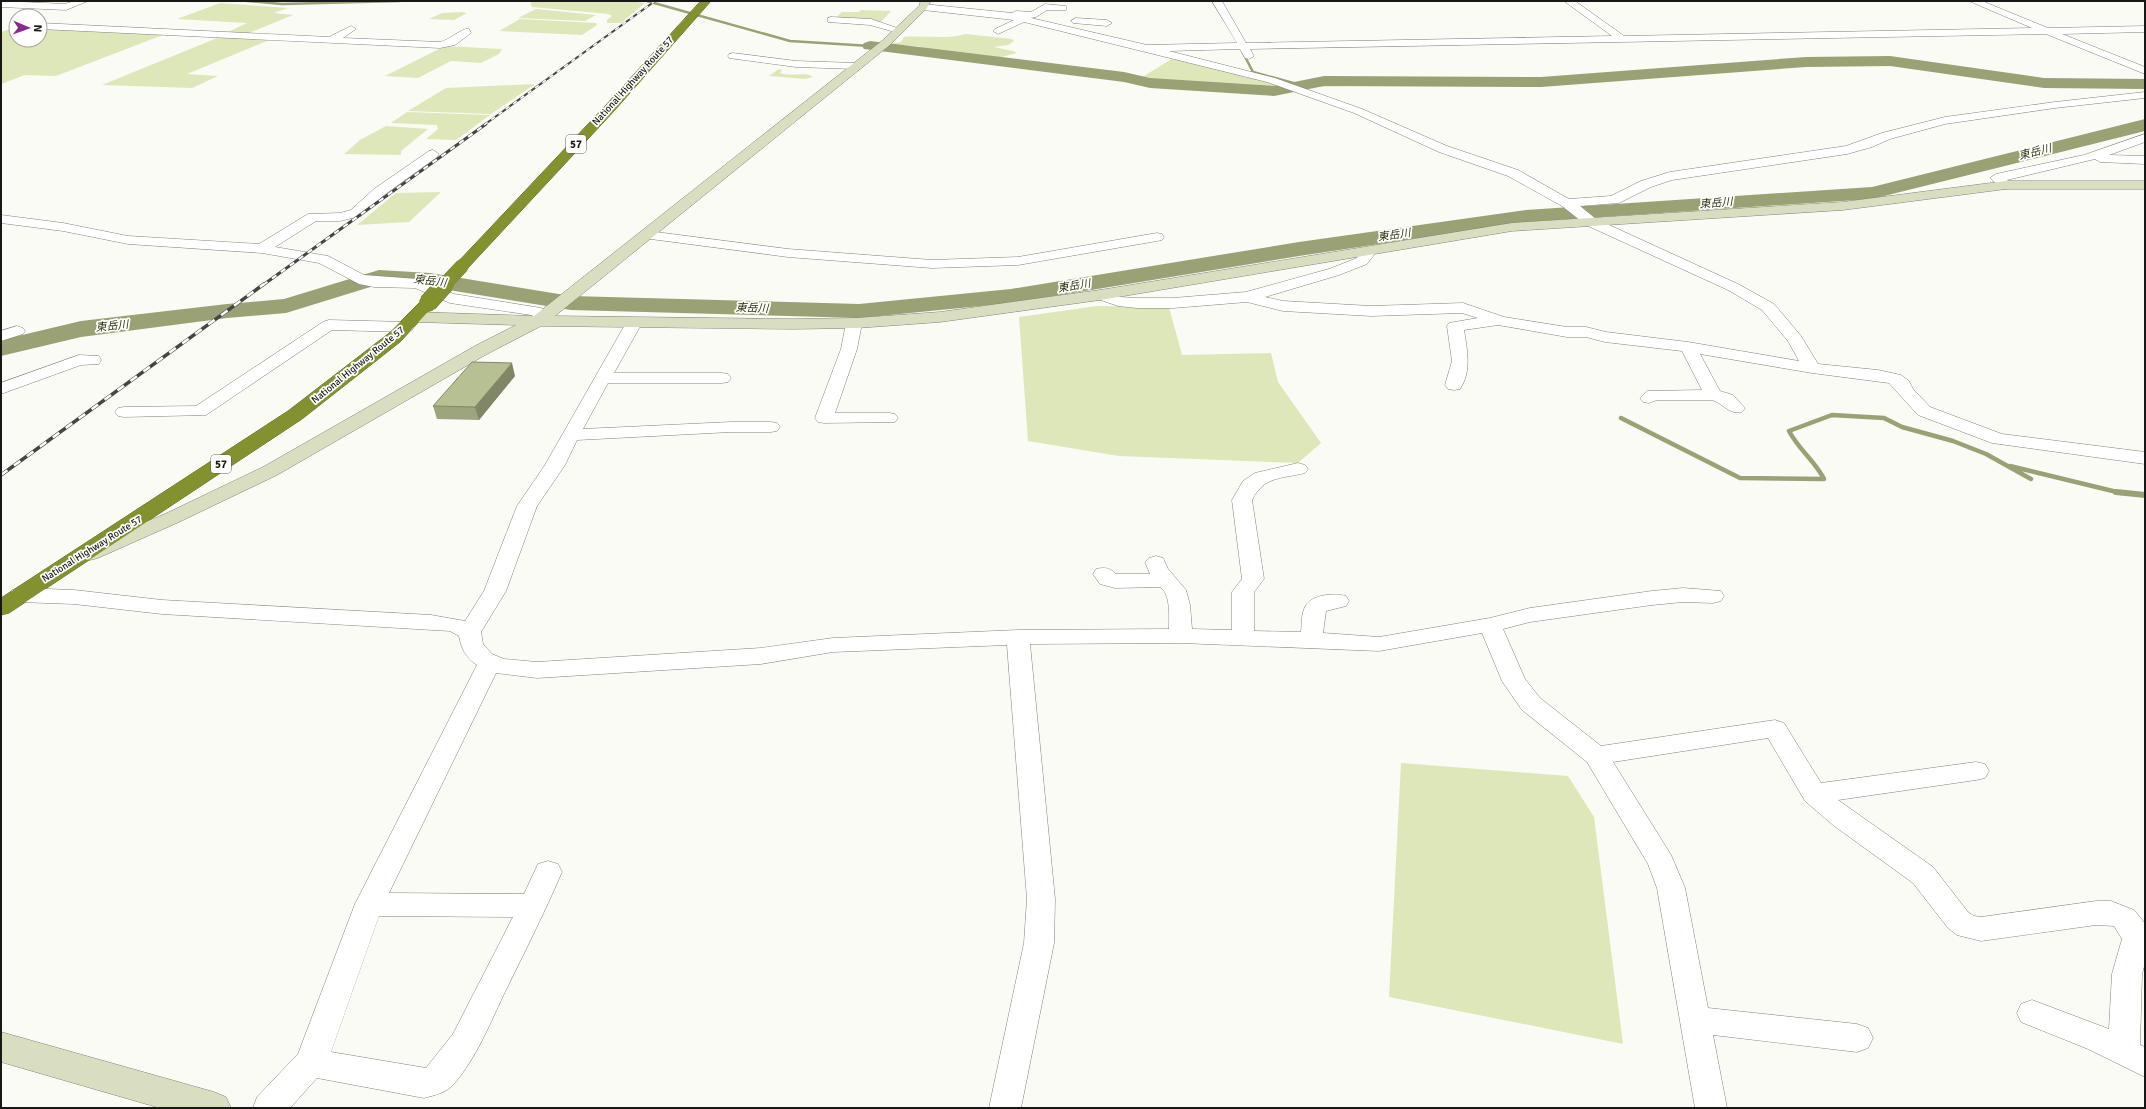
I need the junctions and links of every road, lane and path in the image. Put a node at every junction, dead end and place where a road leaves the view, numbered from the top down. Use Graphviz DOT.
graph roads {
  1 [pos="83,1"];
  2 [pos="1217,1"];
  3 [pos="1569,1"];
  4 [pos="1974,1"];
  5 [pos="1,4"];
  6 [pos="924,4"];
  7 [pos="702,5"];
  8 [pos="66,6"];
  9 [pos="48,13"];
  10 [pos="1004,14"];
  11 [pos="831,20"];
  12 [pos="1027,20"];
  13 [pos="1053,20"];
  14 [pos="1107,23"];
  15 [pos="48,26"];
  16 [pos="351,29"];
  17 [pos="2145,29"];
  18 [pos="898,30"];
  19 [pos="2044,30"];
  20 [pos="466,31"];
  21 [pos="998,31"];
  22 [pos="1622,39"];
  23 [pos="331,40"];
  24 [pos="1243,46"];
  25 [pos="1147,48"];
  26 [pos="733,56"];
  27 [pos="856,66"];
  28 [pos="2145,71"];
  29 [pos="1257,72"];
  30 [pos="2145,95"];
  31 [pos="2145,138"];
  32 [pos="433,154"];
  33 [pos="2087,158"];
  34 [pos="2145,160"];
  35 [pos="2006,185"];
  36 [pos="2145,185"];
  37 [pos="1567,203"];
  38 [pos="1591,222"];
  39 [pos="5,227"];
  40 [pos="648,235"];
  41 [pos="1157,237"];
  42 [pos="262,249"];
  43 [pos="1369,252"];
  44 [pos="1100,295"];
  45 [pos="1247,297"];
  46 [pos="417,316"];
  47 [pos="544,316"];
  48 [pos="1501,321"];
  49 [pos="634,323"];
  50 [pos="854,323"];
  51 [pos="17,331"];
  52 [pos="1,336"];
  53 [pos="1688,347"];
  54 [pos="93,360"];
  55 [pos="1812,368"];
  56 [pos="602,378"];
  57 [pos="722,378"];
  58 [pos="1454,385"];
  59 [pos="1,389"];
  60 [pos="1713,395"];
  61 [pos="1649,398"];
  62 [pos="1736,408"];
  63 [pos="124,412"];
  64 [pos="889,418"];
  65 [pos="771,427"];
  66 [pos="570,435"];
  67 [pos="2145,458"];
  68 [pos="1298,469"];
  69 [pos="197,481"];
  70 [pos="229,492"];
  71 [pos="86,554"];
  72 [pos="1104,574"];
  73 [pos="20,595"];
  74 [pos="1713,596"];
  75 [pos="1338,601"];
  76 [pos="1,608"];
  77 [pos="1490,625"];
  78 [pos="470,632"];
  79 [pos="1181,636"];
  80 [pos="1018,637"];
  81 [pos="1243,639"];
  82 [pos="1311,640"];
  83 [pos="489,664"];
  84 [pos="1596,756"];
  85 [pos="1976,771"];
  86 [pos="1814,794"];
  87 [pos="548,872"];
  88 [pos="369,904"];
  89 [pos="533,906"];
  90 [pos="2032,1013"];
  91 [pos="1696,1020"];
  92 [pos="1857,1038"];
  93 [pos="4,1052"];
  94 [pos="2134,1058"];
  95 [pos="311,1063"];
  96 [pos="214,1108"];
  97 [pos="269,1108"];
  98 [pos="1005,1108"];
  99 [pos="1711,1108"];
  1 -- 8 [label="street"];
  2 -- 24 [label="street"];
  3 -- 22 [label="street"];
  4 -- 19 [label="street"];
  5 -- 8 [label="street"];
  6 -- 10 [label="street"];
  6 -- 18 [label="street"];
  7 -- 46 [label="highway, National Highway Route 57 / 57, bridge"];
  8 -- 9 [label="street"];
  10 -- 12 [label="street"];
  10 -- 13 [label="street"];
  11 -- 18 [label="street"];
  12 -- 13 [label="street"];
  12 -- 21 [label="street"];
  12 -- 25 [label="street"];
  13 -- 14 [label="street"];
  15 -- 23 [label="street"];
  16 -- 23 [label="street"];
  17 -- 19 [label="street"];
  18 -- 27 [label="street"];
  19 -- 22 [label="street"];
  19 -- 28 [label="street"];
  20 -- 23 [label="street"];
  22 -- 24 [label="street"];
  24 -- 25 [label="street"];
  24 -- 29 [label="street"];
  25 -- 37 [label="street"];
  26 -- 27 [label="street"];
  27 -- 40 [label="street"];
  30 -- 37 [label="street"];
  31 -- 33 [label="street"];
  32 -- 42 [label="street"];
  33 -- 34 [label="street"];
  33 -- 35 [label="street"];
  35 -- 36 [label="street"];
  35 -- 38 [label="street"];
  37 -- 38 [label="street"];
  38 -- 43 [label="street"];
  38 -- 55 [label="street"];
  39 -- 42 [label="street"];
  40 -- 41 [label="street"];
  40 -- 47 [label="street"];
  42 -- 47 [label="street"];
  43 -- 44 [label="street"];
  43 -- 45 [label="street"];
  44 -- 45 [label="street"];
  44 -- 50 [label="street"];
  45 -- 48 [label="street"];
  46 -- 47 [label="street"];
  46 -- 63 [label="street"];
  46 -- 69 [label="highway, National Highway Route 57 / 57"];
  47 -- 49 [label="street"];
  47 -- 70 [label="street"];
  48 -- 53 [label="street"];
  48 -- 58 [label="street"];
  49 -- 50 [label="street"];
  49 -- 56 [label="street"];
  50 -- 64 [label="street"];
  51 -- 52 [label="street"];
  53 -- 55 [label="street"];
  53 -- 60 [label="street"];
  54 -- 59 [label="street"];
  55 -- 67 [label="street"];
  56 -- 57 [label="street"];
  56 -- 66 [label="street"];
  60 -- 61 [label="street"];
  60 -- 62 [label="street"];
  65 -- 66 [label="street"];
  66 -- 78 [label="street"];
  68 -- 81 [label="street"];
  69 -- 70 [label="street"];
  69 -- 71 [label="highway, National Highway Route 57 / 57"];
  70 -- 71 [label="street"];
  71 -- 73 [label="highway, National Highway Route 57 / 57"];
  72 -- 79 [label="street"];
  73 -- 76 [label="highway, National Highway Route 57 / 57"];
  73 -- 78 [label="street"];
  74 -- 77 [label="street"];
  75 -- 82 [label="street"];
  77 -- 82 [label="street"];
  77 -- 84 [label="street"];
  78 -- 83 [label="street"];
  79 -- 80 [label="street"];
  79 -- 81 [label="street"];
  80 -- 83 [label="street"];
  80 -- 98 [label="street"];
  81 -- 82 [label="street"];
  83 -- 88 [label="street"];
  84 -- 86 [label="street"];
  84 -- 91 [label="street"];
  85 -- 86 [label="street"];
  86 -- 94 [label="street"];
  87 -- 89 [label="street"];
  88 -- 89 [label="street"];
  88 -- 95 [label="street"];
  89 -- 95 [label="street"];
  90 -- 94 [label="street"];
  91 -- 92 [label="street"];
  91 -- 99 [label="street"];
  93 -- 96 [label="street"];
  95 -- 97 [label="street"];
}
